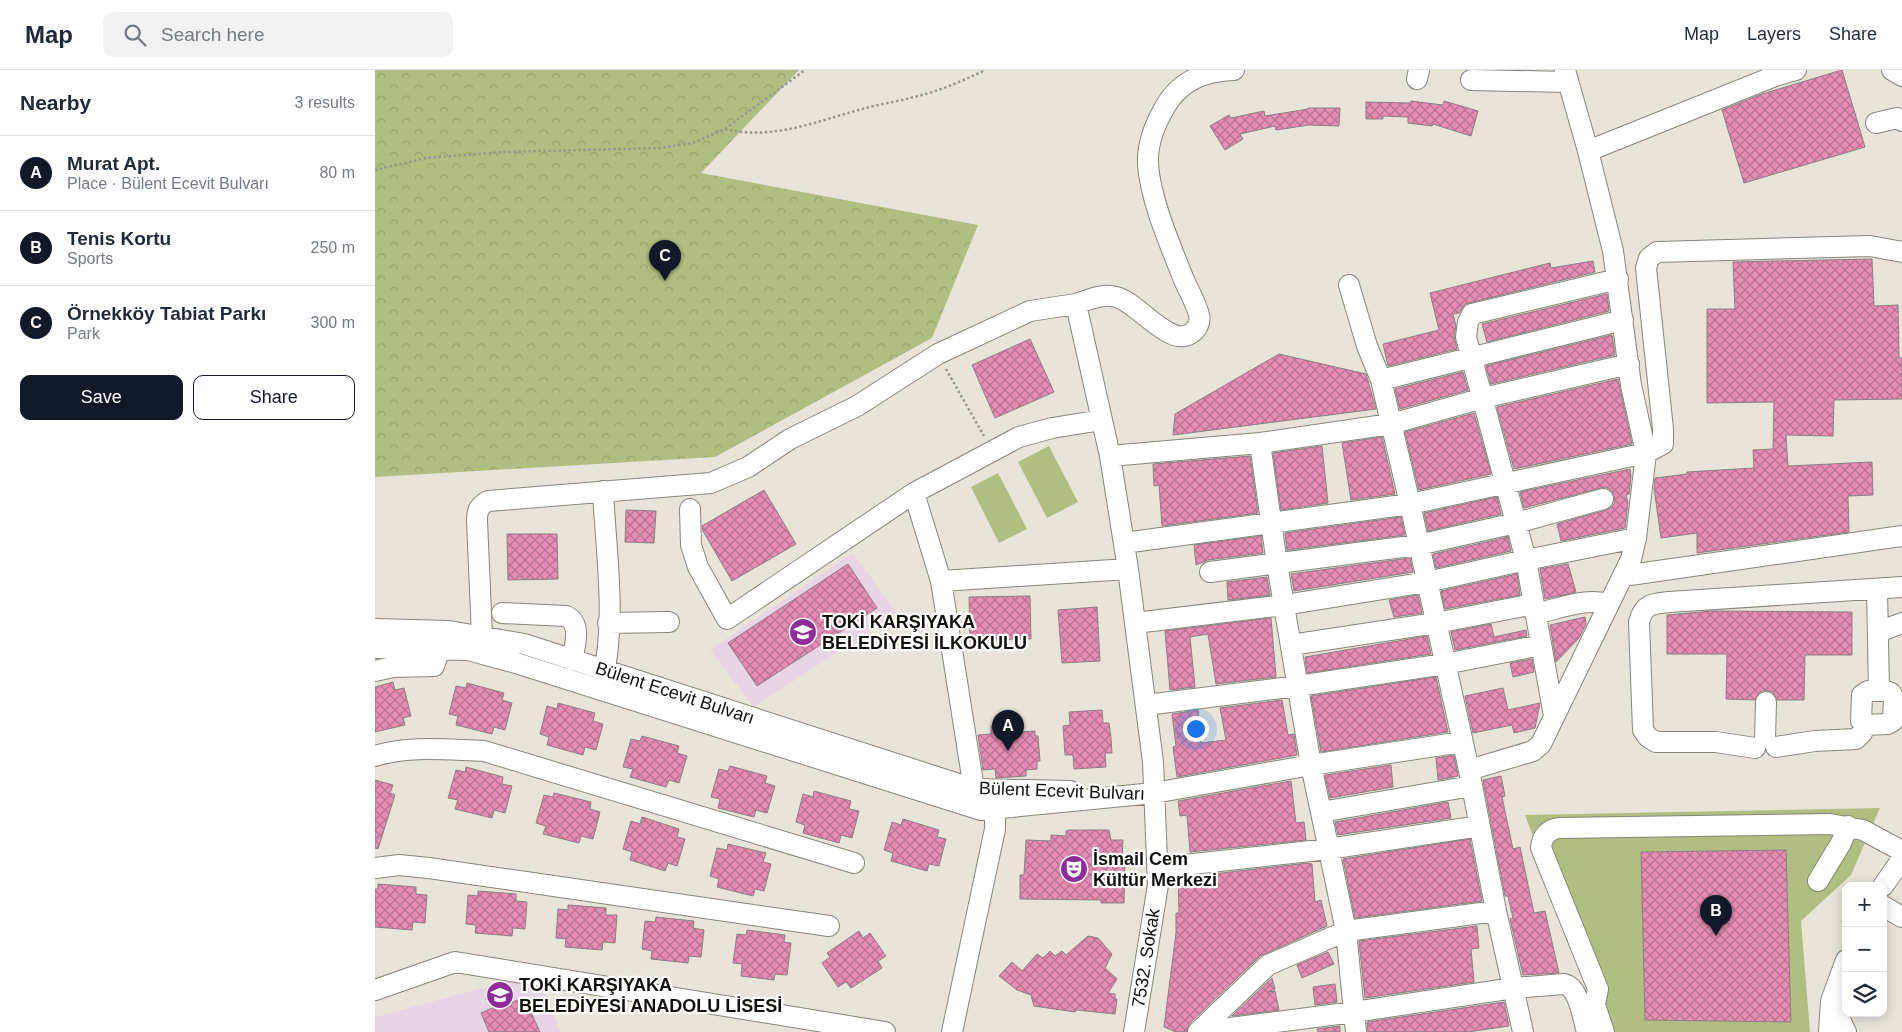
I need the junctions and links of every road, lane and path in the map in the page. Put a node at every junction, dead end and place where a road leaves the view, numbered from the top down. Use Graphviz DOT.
graph roads {
  1 [pos="805,70"];
  2 [pos="985,70"];
  3 [pos="1234,70"];
  4 [pos="1796,70"];
  5 [pos="1892,70"];
  6 [pos="1566,76"];
  7 [pos="1902,76"];
  8 [pos="1471,80"];
  9 [pos="1902,121"];
  10 [pos="1876,123"];
  11 [pos="725,130"];
  12 [pos="1588,151"];
  13 [pos="375,170"];
  14 [pos="1902,252"];
  15 [pos="1618,279"];
  16 [pos="1349,284"];
  17 [pos="1076,304"];
  18 [pos="1623,320"];
  19 [pos="938,354"];
  20 [pos="1472,357"];
  21 [pos="1629,364"];
  22 [pos="1381,380"];
  23 [pos="1483,398"];
  24 [pos="1102,420"];
  25 [pos="1391,424"];
  26 [pos="1260,443"];
  27 [pos="993,451"];
  28 [pos="1646,453"];
  29 [pos="1109,456"];
  30 [pos="1505,483"];
  31 [pos="603,491"];
  32 [pos="914,493"];
  33 [pos="1603,499"];
  34 [pos="1410,504"];
  35 [pos="690,509"];
  36 [pos="1271,523"];
  37 [pos="1516,523"];
  38 [pos="1902,536"];
  39 [pos="1636,538"];
  40 [pos="1124,543"];
  41 [pos="1418,545"];
  42 [pos="1526,560"];
  43 [pos="1277,564"];
  44 [pos="1128,569"];
  45 [pos="1210,572"];
  46 [pos="1623,576"];
  47 [pos="941,581"];
  48 [pos="1427,582"];
  49 [pos="1902,587"];
  50 [pos="1877,588"];
  51 [pos="1284,604"];
  52 [pos="1609,604"];
  53 [pos="1535,609"];
  54 [pos="502,613"];
  55 [pos="669,622"];
  56 [pos="1135,622"];
  57 [pos="608,623"];
  58 [pos="1436,623"];
  59 [pos="1902,623"];
  60 [pos="375,629"];
  61 [pos="1878,632"];
  62 [pos="482,636"];
  63 [pos="1291,645"];
  64 [pos="1541,645"];
  65 [pos="375,648"];
  66 [pos="440,649"];
  67 [pos="572,660"];
  68 [pos="1445,664"];
  69 [pos="605,670"];
  70 [pos="375,671"];
  71 [pos="1298,686"];
  72 [pos="601,690"];
  73 [pos="1879,691"];
  74 [pos="1766,702"];
  75 [pos="1146,705"];
  76 [pos="1554,716"];
  77 [pos="1865,725"];
  78 [pos="1463,742"];
  79 [pos="1765,744"];
  80 [pos="375,756"];
  81 [pos="1311,765"];
  82 [pos="1471,778"];
  83 [pos="973,789"];
  84 [pos="1154,793"];
  85 [pos="995,809"];
  86 [pos="1321,812"];
  87 [pos="1480,826"];
  88 [pos="1848,826"];
  89 [pos="1329,849"];
  90 [pos="1902,851"];
  91 [pos="1902,859"];
  92 [pos="855,863"];
  93 [pos="375,868"];
  94 [pos="1157,868"];
  95 [pos="1818,881"];
  96 [pos="1886,882"];
  97 [pos="1887,908"];
  98 [pos="1496,911"];
  99 [pos="1902,917"];
  100 [pos="829,926"];
  101 [pos="1346,931"];
  102 [pos="1842,971"];
  103 [pos="376,988"];
  104 [pos="1514,988"];
  105 [pos="1831,1001"];
  106 [pos="1355,1022"];
  107 [pos="885,1032"];
  108 [pos="952,1032"];
  109 [pos="1135,1032"];
  110 [pos="1199,1032"];
  111 [pos="1523,1032"];
  112 [pos="1587,1032"];
  113 [pos="1604,1032"];
  114 [pos="1829,1032"];
  115 [pos="1846,1032"];
  1 -- 11 [label="path"];
  2 -- 11 [label="path"];
  3 -- 17 [label="street"];
  4 -- 12 [label="street"];
  5 -- 7 [label="street"];
  6 -- 8 [label="street"];
  6 -- 12 [label="street"];
  9 -- 10 [label="street"];
  11 -- 13 [label="path"];
  12 -- 15 [label="street"];
  14 -- 28 [label="street"];
  15 -- 18 [label="street"];
  15 -- 20 [label="street"];
  16 -- 22 [label="street"];
  17 -- 19 [label="street"];
  17 -- 24 [label="street, 7532. Sokak"];
  18 -- 20 [label="street"];
  18 -- 21 [label="street"];
  19 -- 27 [label="path"];
  19 -- 31 [label="street"];
  20 -- 22 [label="street"];
  20 -- 23 [label="street"];
  21 -- 23 [label="street"];
  21 -- 28 [label="street"];
  22 -- 25 [label="street"];
  23 -- 25 [label="street"];
  23 -- 30 [label="street"];
  24 -- 27 [label="street"];
  24 -- 29 [label="street, 7532. Sokak"];
  25 -- 26 [label="street"];
  25 -- 34 [label="street"];
  26 -- 29 [label="street"];
  26 -- 36 [label="street"];
  27 -- 32 [label="street"];
  28 -- 30 [label="street"];
  28 -- 39 [label="street"];
  29 -- 40 [label="street, 7532. Sokak"];
  30 -- 34 [label="street"];
  30 -- 37 [label="street"];
  31 -- 57 [label="street"];
  31 -- 62 [label="street"];
  32 -- 35 [label="street"];
  32 -- 47 [label="street"];
  33 -- 37 [label="street"];
  34 -- 36 [label="street"];
  34 -- 41 [label="street"];
  36 -- 40 [label="street"];
  36 -- 43 [label="street"];
  37 -- 41 [label="street"];
  37 -- 42 [label="street"];
  38 -- 46 [label="street"];
  39 -- 42 [label="street"];
  39 -- 46 [label="street"];
  40 -- 44 [label="street, 7532. Sokak"];
  41 -- 43 [label="street"];
  41 -- 48 [label="street"];
  42 -- 48 [label="street"];
  42 -- 53 [label="street"];
  43 -- 45 [label="street"];
  43 -- 51 [label="street"];
  44 -- 47 [label="street"];
  44 -- 56 [label="street, 7532. Sokak"];
  46 -- 52 [label="street"];
  47 -- 83 [label="street"];
  48 -- 51 [label="street"];
  48 -- 58 [label="street"];
  49 -- 50 [label="street"];
  50 -- 61 [label="street"];
  50 -- 79 [label="street"];
  51 -- 56 [label="street"];
  51 -- 63 [label="street"];
  52 -- 53 [label="street"];
  52 -- 76 [label="street"];
  53 -- 58 [label="street"];
  53 -- 64 [label="street"];
  54 -- 67 [label="street"];
  55 -- 57 [label="street"];
  56 -- 75 [label="street, 7532. Sokak"];
  57 -- 69 [label="street"];
  58 -- 63 [label="street"];
  58 -- 68 [label="street"];
  59 -- 61 [label="street"];
  60 -- 62 [label="street, Bülent Ecevit Bulvarı"];
  61 -- 73 [label="street"];
  62 -- 67 [label="street, Bülent Ecevit Bulvarı"];
  63 -- 71 [label="street"];
  64 -- 68 [label="street"];
  64 -- 76 [label="street"];
  65 -- 66 [label="street, Bülent Ecevit Bulvarı"];
  66 -- 70 [label="street"];
  66 -- 72 [label="street, Bülent Ecevit Bulvarı"];
  67 -- 69 [label="street, Bülent Ecevit Bulvarı"];
  68 -- 71 [label="street"];
  68 -- 78 [label="street"];
  69 -- 72 [label="street"];
  69 -- 83 [label="street, Bülent Ecevit Bulvarı"];
  71 -- 75 [label="street"];
  71 -- 81 [label="street"];
  72 -- 85 [label="street, Bülent Ecevit Bulvarı"];
  73 -- 77 [label="street"];
  73 -- 77 [label="street"];
  74 -- 79 [label="street"];
  75 -- 84 [label="street, 7532. Sokak"];
  76 -- 82 [label="street"];
  77 -- 79 [label="street"];
  78 -- 81 [label="street"];
  78 -- 82 [label="street"];
  80 -- 92 [label="street"];
  81 -- 84 [label="street"];
  81 -- 86 [label="street"];
  82 -- 86 [label="street"];
  82 -- 87 [label="street"];
  83 -- 84 [label="street, Bülent Ecevit Bulvarı"];
  83 -- 85 [label="street"];
  84 -- 85 [label="street, Bülent Ecevit Bulvarı"];
  84 -- 94 [label="street, 7532. Sokak"];
  85 -- 108 [label="street"];
  86 -- 89 [label="street"];
  87 -- 89 [label="street"];
  87 -- 98 [label="street"];
  88 -- 90 [label="street"];
  88 -- 95 [label="street"];
  88 -- 113 [label="street"];
  89 -- 94 [label="street"];
  89 -- 101 [label="street"];
  91 -- 96 [label="street"];
  93 -- 100 [label="street"];
  94 -- 109 [label="street, 7532. Sokak"];
  97 -- 99 [label="street"];
  98 -- 101 [label="street"];
  98 -- 104 [label="street"];
  101 -- 106 [label="street"];
  101 -- 110 [label="street"];
  102 -- 105 [label="street"];
  103 -- 107 [label="street"];
  104 -- 106 [label="street"];
  104 -- 111 [label="street"];
  104 -- 112 [label="street"];
  105 -- 114 [label="street"];
  105 -- 115 [label="street"];
  106 -- 110 [label="street"];
}
